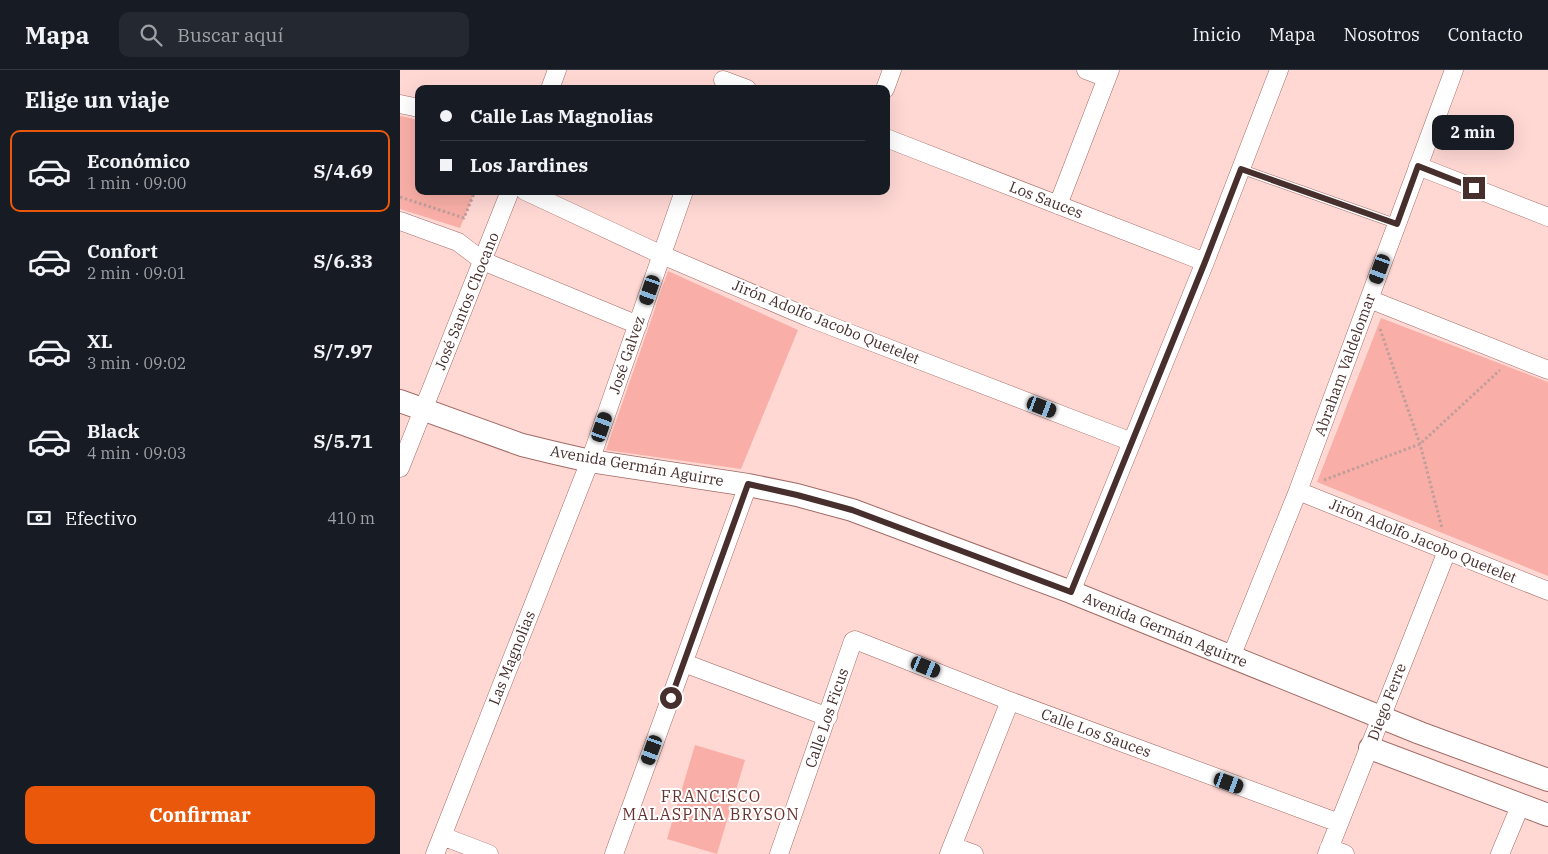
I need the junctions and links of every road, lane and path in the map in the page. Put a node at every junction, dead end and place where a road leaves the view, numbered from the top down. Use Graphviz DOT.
graph roads {
  1 [pos="557,70"];
  2 [pos="892,70"];
  3 [pos="1086,70"];
  4 [pos="1279,70"];
  5 [pos="1454,70"];
  6 [pos="1108,74"];
  7 [pos="723,80"];
  8 [pos="551,85"];
  9 [pos="736,85"];
  10 [pos="886,85"];
  11 [pos="400,104"];
  12 [pos="415,107"];
  13 [pos="890,140"];
  14 [pos="1418,166"];
  15 [pos="1241,169"];
  16 [pos="473,195"];
  17 [pos="508,195"];
  18 [pos="534,195"];
  19 [pos="683,195"];
  20 [pos="400,197"];
  21 [pos="1058,205"];
  22 [pos="1548,217"];
  23 [pos="400,221"];
  24 [pos="1397,224"];
  25 [pos="662,254"];
  26 [pos="483,261"];
  27 [pos="1205,262"];
  28 [pos="1369,299"];
  29 [pos="638,325"];
  30 [pos="1514,356"];
  31 [pos="1548,370"];
  32 [pos="400,401"];
  33 [pos="423,410"];
  34 [pos="1132,442"];
  35 [pos="1420,444"];
  36 [pos="590,461"];
  37 [pos="400,468"];
  38 [pos="748,484"];
  39 [pos="1298,491"];
  40 [pos="1448,551"];
  41 [pos="1548,591"];
  42 [pos="1071,592"];
  43 [pos="855,640"];
  44 [pos="1231,657"];
  45 [pos="684,663"];
  46 [pos="1010,701"];
  47 [pos="828,717"];
  48 [pos="1381,717"];
  49 [pos="1370,748"];
  50 [pos="1548,780"];
  51 [pos="1521,804"];
  52 [pos="1548,815"];
  53 [pos="1339,823"];
  54 [pos="442,836"];
  55 [pos="950,850"];
  56 [pos="1334,852"];
  57 [pos="435,854"];
  58 [pos="489,854"];
  59 [pos="614,854"];
  60 [pos="779,854"];
  61 [pos="974,854"];
  62 [pos="1500,854"];
  1 -- 8 [label="street"];
  2 -- 10 [label="street"];
  3 -- 6 [label="street"];
  4 -- 15 [label="street"];
  5 -- 14 [label="street, Abraham Valdelomar"];
  6 -- 21 [label="street"];
  7 -- 9 [label="street"];
  11 -- 12 [label="street"];
  13 -- 21 [label="street, Los Sauces"];
  14 -- 22 [label="street"];
  14 -- 24 [label="street, Abraham Valdelomar"];
  15 -- 24 [label="lane"];
  15 -- 27 [label="street"];
  16 -- 20 [label="path"];
  17 -- 26 [label="street, José Santos Chocano"];
  18 -- 25 [label="street, Jirón Adolfo Jacobo Quetelet"];
  19 -- 25 [label="street, José Galvez"];
  21 -- 27 [label="street, Los Sauces"];
  23 -- 26 [label="street"];
  24 -- 28 [label="street, Abraham Valdelomar"];
  25 -- 29 [label="street, José Galvez"];
  25 -- 34 [label="street, Jirón Adolfo Jacobo Quetelet"];
  26 -- 29 [label="street"];
  26 -- 33 [label="street, José Santos Chocano"];
  27 -- 34 [label="street"];
  28 -- 30 [label="street"];
  28 -- 35 [label="path"];
  28 -- 39 [label="street, Abraham Valdelomar"];
  29 -- 36 [label="street, José Galvez"];
  30 -- 31 [label="street"];
  30 -- 35 [label="path"];
  32 -- 33 [label="street, Avenida Germán Aguirre"];
  33 -- 36 [label="street, Avenida Germán Aguirre"];
  33 -- 37 [label="street, José Santos Chocano"];
  34 -- 42 [label="street"];
  35 -- 39 [label="path"];
  35 -- 40 [label="path"];
  36 -- 38 [label="street, Avenida Germán Aguirre"];
  36 -- 54 [label="street, Las Magnolias"];
  38 -- 42 [label="street, Avenida Germán Aguirre"];
  38 -- 45 [label="street"];
  39 -- 40 [label="street, Jirón Adolfo Jacobo Quetelet"];
  39 -- 44 [label="street, Abraham Valdelomar"];
  40 -- 41 [label="street, Jirón Adolfo Jacobo Quetelet"];
  40 -- 48 [label="street, Diego Ferre"];
  42 -- 44 [label="street, Avenida Germán Aguirre"];
  43 -- 46 [label="street, Calle Los Sauces"];
  43 -- 47 [label="street, Calle Los Ficus"];
  44 -- 48 [label="street, Avenida Germán Aguirre"];
  45 -- 47 [label="street"];
  45 -- 59 [label="street"];
  46 -- 53 [label="street, Calle Los Sauces"];
  46 -- 55 [label="street"];
  47 -- 60 [label="street, Calle Los Ficus"];
  48 -- 49 [label="street, Diego Ferre"];
  48 -- 50 [label="street, Avenida Germán Aguirre"];
  49 -- 51 [label="street"];
  49 -- 53 [label="street, Diego Ferre"];
  51 -- 52 [label="street"];
  51 -- 62 [label="street"];
  53 -- 56 [label="street, Diego Ferre"];
  54 -- 57 [label="street, Las Magnolias"];
  54 -- 58 [label="street"];
  55 -- 61 [label="street"];
}
